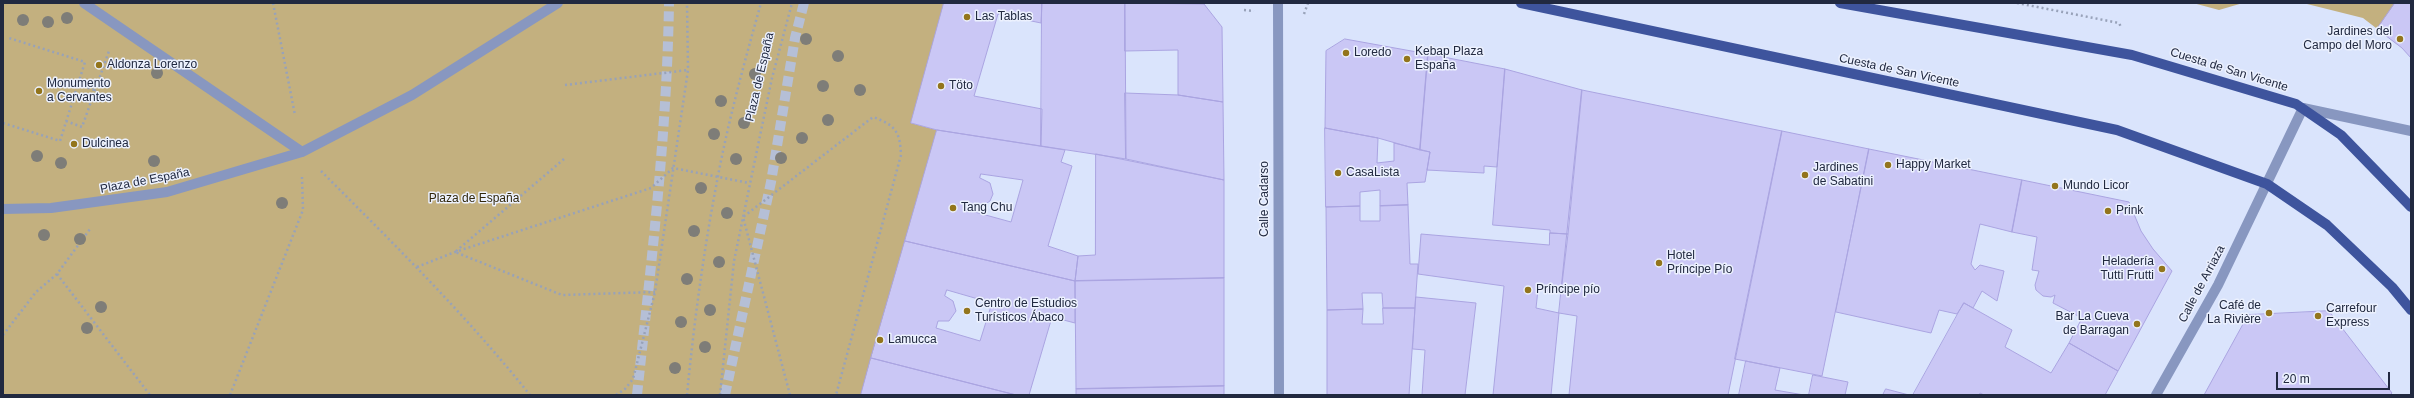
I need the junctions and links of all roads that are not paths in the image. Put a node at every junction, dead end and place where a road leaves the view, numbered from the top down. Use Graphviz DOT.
graph roads {
  1 [pos="84,3"];
  2 [pos="558,3"];
  3 [pos="1278,3"];
  4 [pos="1521,3"];
  5 [pos="1840,3"];
  6 [pos="2303,108"];
  7 [pos="2411,131"];
  8 [pos="302,152"];
  9 [pos="2267,184"];
  10 [pos="2411,207"];
  11 [pos="3,209"];
  12 [pos="2411,310"];
  13 [pos="1279,395"];
  14 [pos="2156,395"];
  1 -- 8 [label="street"];
  2 -- 8 [label="street, Plaza de España"];
  3 -- 13 [label="street, Calle Cadarso"];
  4 -- 9 [label="main road, Cuesta de San Vicente"];
  5 -- 6 [label="main road, Cuesta de San Vicente"];
  6 -- 7 [label="street"];
  6 -- 9 [label="street"];
  6 -- 10 [label="main road, Cuesta de San Vicente"];
  8 -- 11 [label="street, Plaza de España"];
  9 -- 12 [label="main road, Cuesta de San Vicente"];
  9 -- 14 [label="street, Calle de Arriaza"];
}
